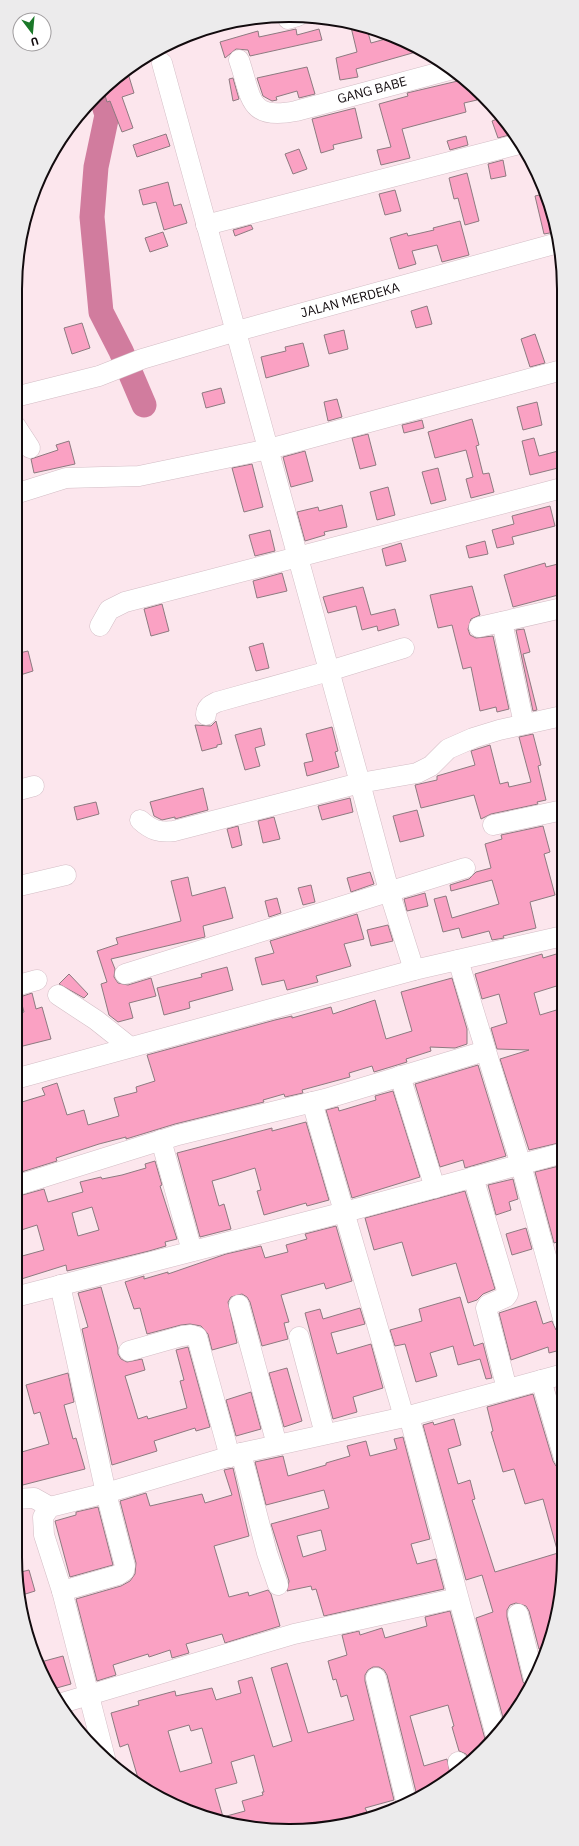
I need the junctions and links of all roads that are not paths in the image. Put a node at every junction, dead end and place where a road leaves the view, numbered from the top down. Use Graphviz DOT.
graph roads {
  1 [pos="239,60"];
  2 [pos="162,63"];
  3 [pos="444,71"];
  4 [pos="514,145"];
  5 [pos="206,225"];
  6 [pos="553,244"];
  7 [pos="237,331"];
  8 [pos="557,371"];
  9 [pos="22,395"];
  10 [pos="22,436"];
  11 [pos="30,448"];
  12 [pos="269,449"];
  13 [pos="557,489"];
  14 [pos="22,492"];
  15 [pos="298,556"];
  16 [pos="557,609"];
  17 [pos="502,622"];
  18 [pos="100,626"];
  19 [pos="479,627"];
  20 [pos="404,648"];
  21 [pos="330,671"];
  22 [pos="206,715"];
  23 [pos="557,717"];
  24 [pos="524,724"];
  25 [pos="360,783"];
  26 [pos="34,786"];
  27 [pos="22,789"];
  28 [pos="557,811"];
  29 [pos="140,820"];
  30 [pos="493,825"];
  31 [pos="465,868"];
  32 [pos="66,875"];
  33 [pos="22,885"];
  34 [pos="389,891"];
  35 [pos="557,937"];
  36 [pos="458,960"];
  37 [pos="414,970"];
  38 [pos="125,974"];
  39 [pos="37,980"];
  40 [pos="22,984"];
  41 [pos="58,995"];
  42 [pos="130,1047"];
  43 [pos="485,1051"];
  44 [pos="400,1076"];
  45 [pos="22,1077"];
  46 [pos="312,1102"];
  47 [pos="161,1140"];
  48 [pos="557,1155"];
  49 [pos="521,1164"];
  50 [pos="473,1177"];
  51 [pos="22,1184"];
  52 [pos="435,1188"];
  53 [pos="345,1212"];
  54 [pos="192,1252"];
  55 [pos="60,1285"];
  56 [pos="22,1295"];
  57 [pos="557,1296"];
  58 [pos="239,1305"];
  59 [pos="299,1337"];
  60 [pos="129,1351"];
  61 [pos="557,1376"];
  62 [pos="541,1380"];
  63 [pos="507,1389"];
  64 [pos="406,1416"];
  65 [pos="325,1434"];
  66 [pos="557,1434"];
  67 [pos="277,1445"];
  68 [pos="236,1455"];
  69 [pos="106,1493"];
  70 [pos="22,1499"];
  71 [pos="50,1507"];
  72 [pos="278,1585"];
  73 [pos="62,1591"];
  74 [pos="458,1598"];
  75 [pos="518,1614"];
  76 [pos="532,1670"];
  77 [pos="376,1678"];
  78 [pos="89,1697"];
  79 [pos="66,1703"];
  80 [pos="494,1729"];
  81 [pos="102,1748"];
  82 [pos="405,1797"];
  1 -- 3 [label="street, GANG BABE"];
  2 -- 5 [label="street"];
  4 -- 5 [label="street"];
  5 -- 7 [label="street"];
  6 -- 7 [label="street, JALAN MERDEKA"];
  7 -- 9 [label="street, JALAN MERDEKA"];
  7 -- 12 [label="street"];
  8 -- 12 [label="street"];
  10 -- 11 [label="street"];
  12 -- 14 [label="street"];
  12 -- 15 [label="street"];
  13 -- 15 [label="street"];
  15 -- 18 [label="street"];
  15 -- 21 [label="street"];
  16 -- 17 [label="street"];
  17 -- 19 [label="street"];
  17 -- 24 [label="street"];
  20 -- 21 [label="street"];
  21 -- 22 [label="street"];
  21 -- 25 [label="street"];
  23 -- 24 [label="street"];
  24 -- 25 [label="street"];
  25 -- 29 [label="street"];
  25 -- 34 [label="street"];
  26 -- 27 [label="street"];
  28 -- 30 [label="street"];
  31 -- 34 [label="street"];
  32 -- 33 [label="street"];
  34 -- 37 [label="street"];
  34 -- 38 [label="street"];
  35 -- 36 [label="street"];
  36 -- 37 [label="street"];
  36 -- 43 [label="street"];
  37 -- 42 [label="street"];
  39 -- 40 [label="street"];
  41 -- 42 [label="street"];
  42 -- 45 [label="street"];
  43 -- 44 [label="street"];
  43 -- 49 [label="street"];
  44 -- 46 [label="street"];
  44 -- 52 [label="street"];
  46 -- 47 [label="street"];
  46 -- 53 [label="street"];
  47 -- 51 [label="street"];
  47 -- 54 [label="street"];
  48 -- 49 [label="street"];
  49 -- 50 [label="street"];
  49 -- 57 [label="street"];
  50 -- 52 [label="street"];
  50 -- 63 [label="street"];
  52 -- 53 [label="street"];
  53 -- 54 [label="street"];
  53 -- 64 [label="street"];
  54 -- 55 [label="street"];
  55 -- 56 [label="street"];
  55 -- 69 [label="street"];
  58 -- 67 [label="street"];
  59 -- 65 [label="street"];
  60 -- 68 [label="street"];
  61 -- 62 [label="street"];
  62 -- 63 [label="street"];
  62 -- 66 [label="street"];
  63 -- 64 [label="street"];
  64 -- 65 [label="street"];
  64 -- 74 [label="street"];
  65 -- 67 [label="street"];
  67 -- 68 [label="street"];
  68 -- 69 [label="street"];
  68 -- 72 [label="street"];
  69 -- 71 [label="street"];
  69 -- 73 [label="street"];
  70 -- 71 [label="street"];
  71 -- 73 [label="street"];
  73 -- 78 [label="street"];
  74 -- 78 [label="street"];
  74 -- 80 [label="street"];
  75 -- 76 [label="street"];
  77 -- 82 [label="street"];
  78 -- 79 [label="street"];
  78 -- 81 [label="street"];
}
